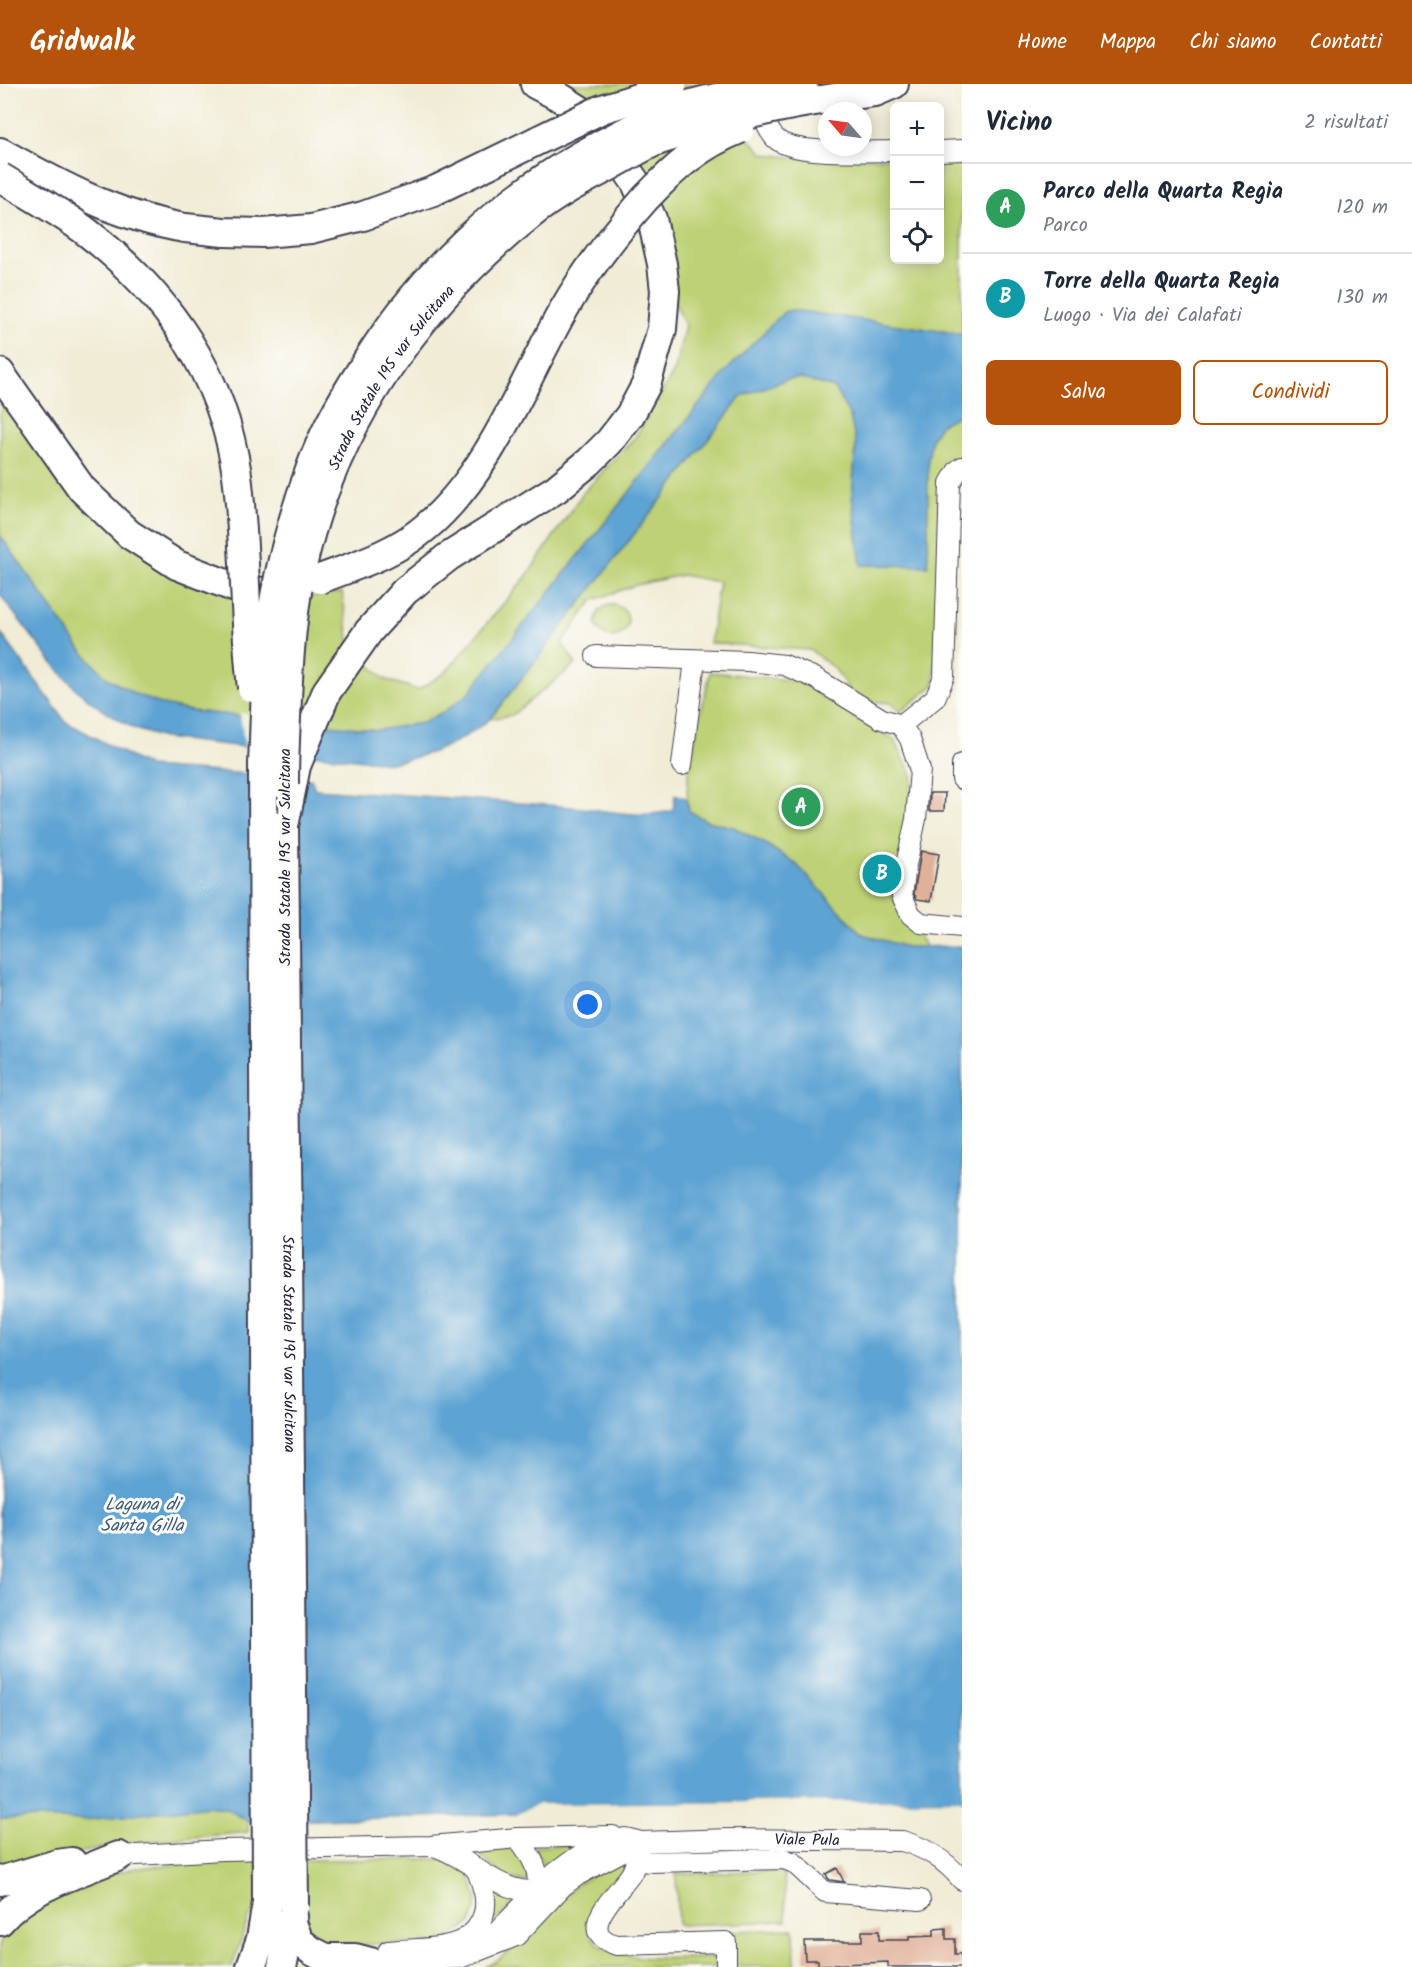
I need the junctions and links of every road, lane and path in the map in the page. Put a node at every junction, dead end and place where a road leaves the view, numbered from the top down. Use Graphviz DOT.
graph roads {
  1 [pos="535,84"];
  2 [pos="687,84"];
  3 [pos="756,84"];
  4 [pos="803,84"];
  5 [pos="894,84"];
  6 [pos="847,96"];
  7 [pos="962,150"];
  8 [pos="890,151"];
  9 [pos="944,151"];
  10 [pos="0,152"];
  11 [pos="944,152"];
  12 [pos="962,157"];
  13 [pos="0,177"];
  14 [pos="0,373"];
  15 [pos="962,468"];
  16 [pos="596,656"];
  17 [pos="695,660"];
  18 [pos="901,725"];
  19 [pos="263,764"];
  20 [pos="962,764"];
  21 [pos="682,765"];
  22 [pos="962,779"];
  23 [pos="284,826"];
  24 [pos="962,927"];
  25 [pos="518,1838"];
  26 [pos="431,1846"];
  27 [pos="634,1847"];
  28 [pos="119,1856"];
  29 [pos="607,1859"];
  30 [pos="476,1868"];
  31 [pos="962,1880"];
  32 [pos="0,1881"];
  33 [pos="537,1890"];
  34 [pos="920,1900"];
  35 [pos="285,1911"];
  36 [pos="0,1921"];
  37 [pos="501,1942"];
  38 [pos="479,1950"];
  39 [pos="363,1963"];
  40 [pos="251,1967"];
  41 [pos="282,1967"];
  42 [pos="726,1967"];
  1 -- 23 [label="highway"];
  2 -- 10 [label="highway, bridge"];
  3 -- 8 [label="street"];
  4 -- 19 [label="highway, Strada Statale 195 var Sulcitana, bridge"];
  5 -- 6 [label="highway, Strada Statale 195 var Sulcitana"];
  6 -- 14 [label="highway, bridge"];
  6 -- 23 [label="highway, Strada Statale 195 var Sulcitana, bridge"];
  7 -- 9 [label="street"];
  11 -- 12 [label="street"];
  13 -- 19 [label="highway, bridge"];
  15 -- 18 [label="street"];
  16 -- 17 [label="street"];
  17 -- 18 [label="street"];
  17 -- 21 [label="street"];
  18 -- 24 [label="street"];
  19 -- 35 [label="highway, Strada Statale 195 var Sulcitana, bridge"];
  20 -- 22 [label="street"];
  23 -- 35 [label="highway, Strada Statale 195 var Sulcitana, bridge"];
  25 -- 26 [label="street"];
  25 -- 27 [label="street"];
  25 -- 33 [label="street"];
  26 -- 28 [label="street"];
  26 -- 30 [label="street"];
  27 -- 29 [label="street"];
  27 -- 31 [label="street, Viale Pula"];
  27 -- 33 [label="street"];
  27 -- 34 [label="street"];
  27 -- 42 [label="street"];
  28 -- 32 [label="highway"];
  28 -- 36 [label="highway"];
  29 -- 33 [label="street"];
  29 -- 37 [label="street"];
  30 -- 33 [label="street"];
  30 -- 39 [label="street"];
  33 -- 37 [label="street"];
  33 -- 38 [label="street"];
  35 -- 39 [label="highway"];
  35 -- 40 [label="highway, Strada Statale 195 var Sulcitana"];
  35 -- 41 [label="highway, Strada Statale 195 var Sulcitana"];
  37 -- 38 [label="street"];
  38 -- 39 [label="street"];
}
